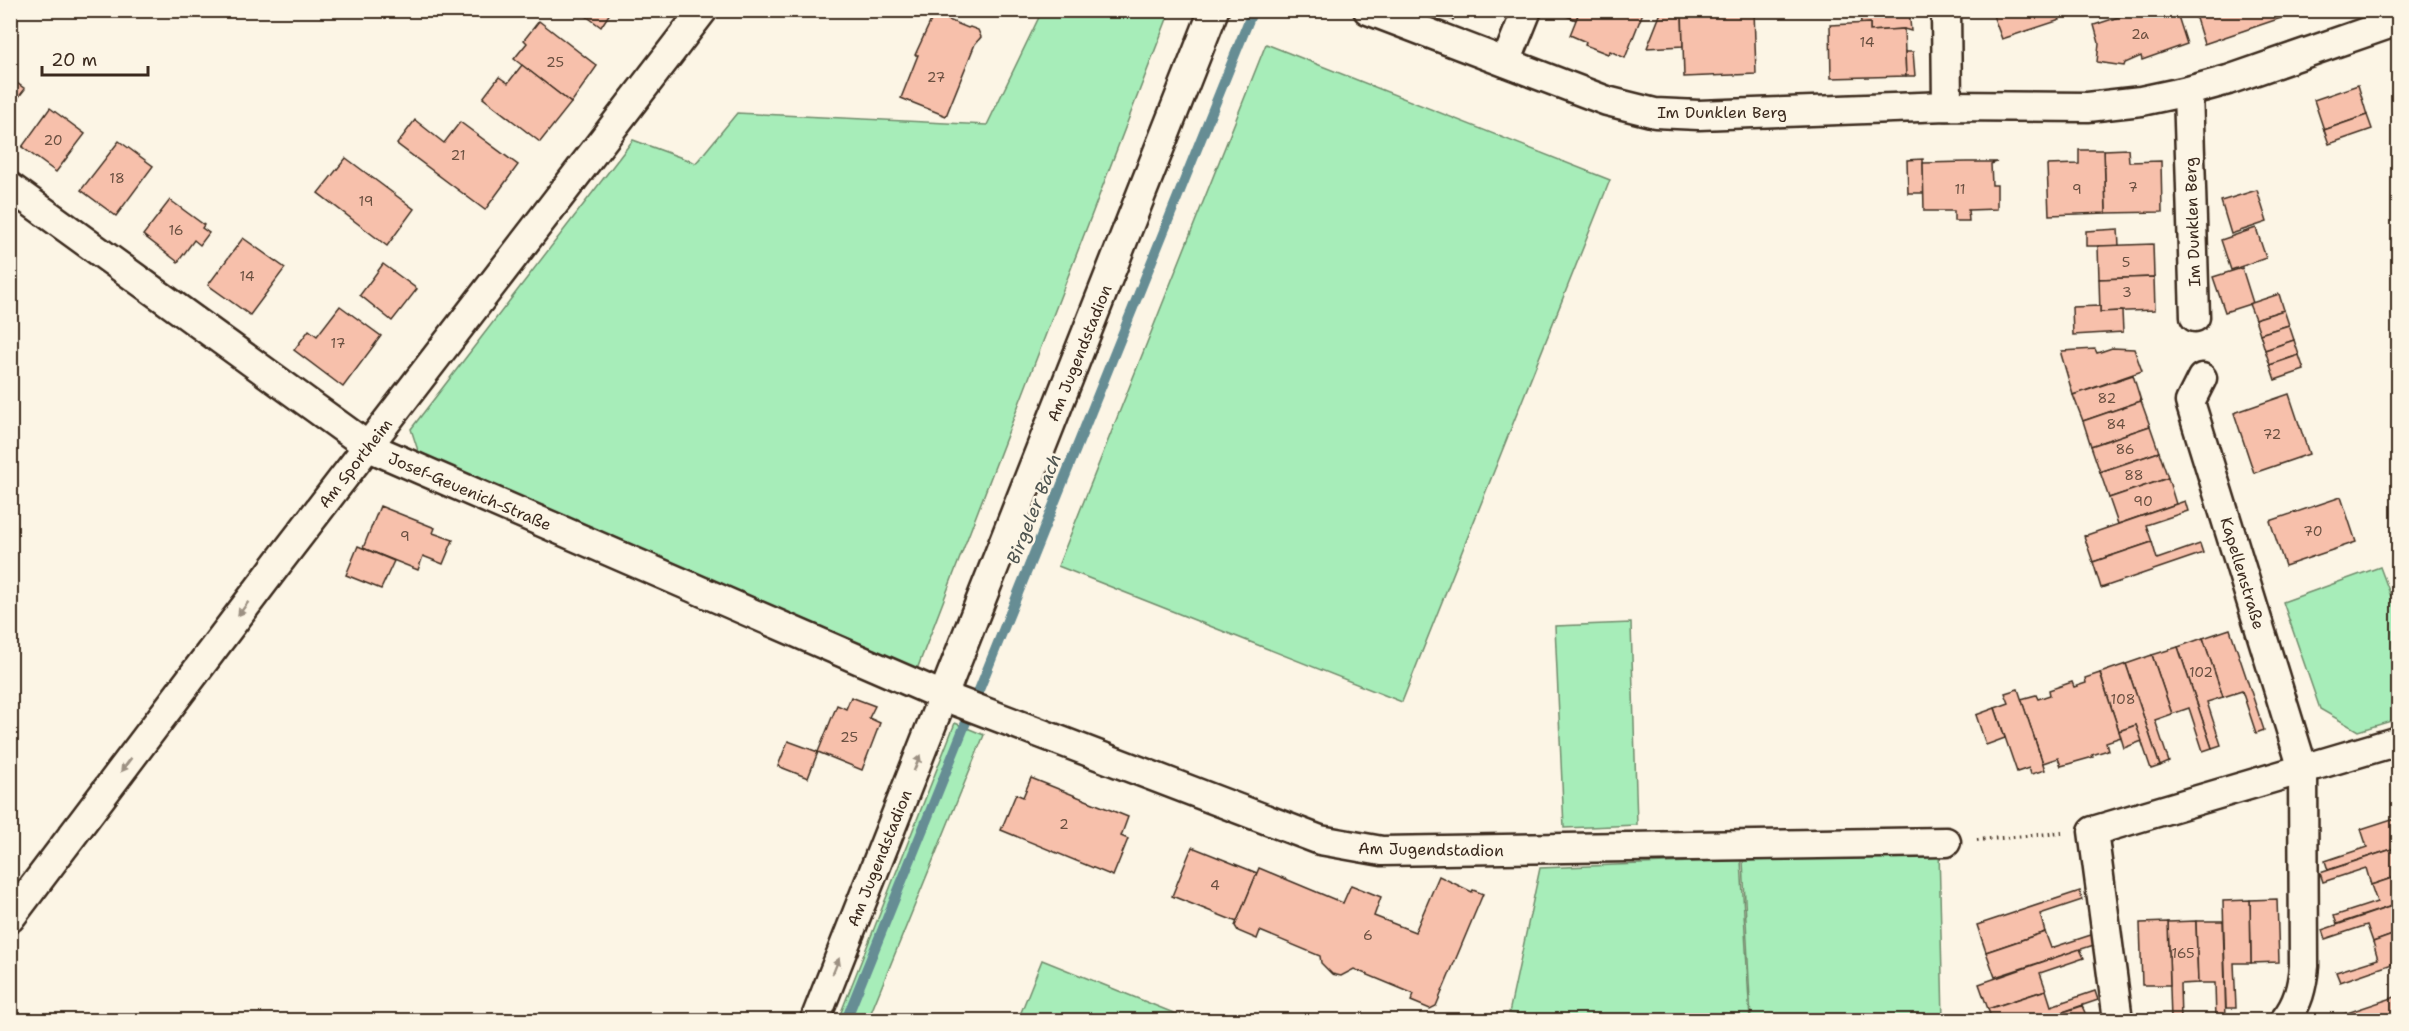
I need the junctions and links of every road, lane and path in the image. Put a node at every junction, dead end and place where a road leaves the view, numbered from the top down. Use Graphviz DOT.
graph roads {
  1 [pos="703,10"];
  2 [pos="1214,10"];
  3 [pos="1368,10"];
  4 [pos="1527,10"];
  5 [pos="1946,10"];
  6 [pos="2398,21"];
  7 [pos="1506,62"];
  8 [pos="2188,91"];
  9 [pos="1947,106"];
  10 [pos="10,187"];
  11 [pos="2195,317"];
  12 [pos="2202,378"];
  13 [pos="369,447"];
  14 [pos="952,700"];
  15 [pos="2398,741"];
  16 [pos="2303,769"];
  17 [pos="2093,831"];
  18 [pos="1946,842"];
  19 [pos="10,918"];
  20 [pos="815,1020"];
  21 [pos="2118,1020"];
  22 [pos="2285,1020"];
  1 -- 13 [label="street, Am Sportheim"];
  2 -- 14 [label="street, Am Jugendstadion"];
  3 -- 7 [label="street, Im Dunklen Berg"];
  4 -- 7 [label="street"];
  5 -- 9 [label="street"];
  6 -- 8 [label="street, Im Dunklen Berg"];
  7 -- 9 [label="street, Im Dunklen Berg"];
  8 -- 9 [label="street, Im Dunklen Berg"];
  8 -- 11 [label="street, Im Dunklen Berg"];
  10 -- 13 [label="street, Josef-Geuenich-Straße"];
  12 -- 16 [label="street, Kapellenstraße"];
  13 -- 14 [label="street, Josef-Geuenich-Straße"];
  13 -- 19 [label="street, Am Sportheim, one-way"];
  14 -- 18 [label="street, Am Jugendstadion"];
  20 -- 14 [label="street, Am Jugendstadion, one-way"];
  15 -- 16 [label="street"];
  16 -- 17 [label="street"];
  16 -- 22 [label="street, Kapellenstraße"];
  17 -- 18 [label="path"];
  17 -- 21 [label="street"];
}
